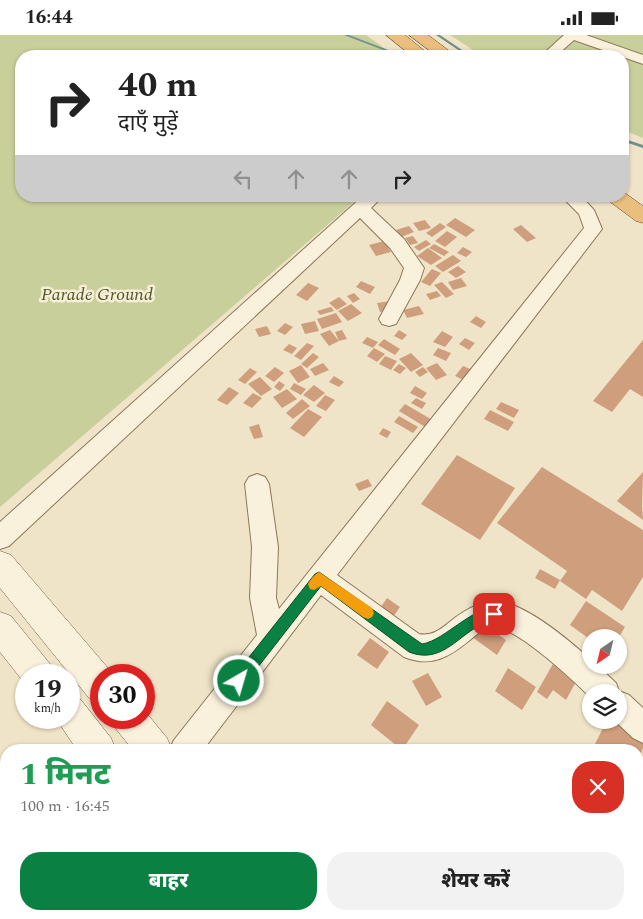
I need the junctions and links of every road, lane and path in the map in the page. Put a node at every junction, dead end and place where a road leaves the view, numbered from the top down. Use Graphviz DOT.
graph roads {
  1 [pos="394,35"];
  2 [pos="417,35"];
  3 [pos="573,35"];
  4 [pos="415,50"];
  5 [pos="439,50"];
  6 [pos="555,50"];
  7 [pos="615,50"];
  8 [pos="629,55"];
  9 [pos="643,60"];
  10 [pos="629,193"];
  11 [pos="368,202"];
  12 [pos="578,202"];
  13 [pos="643,215"];
  14 [pos="389,319"];
  15 [pos="257,484"];
  16 [pos="0,538"];
  17 [pos="0,565"];
  18 [pos="319,578"];
  19 [pos="0,627"];
  20 [pos="272,639"];
  21 [pos="30,664"];
  22 [pos="90,673"];
  23 [pos="598,684"];
  24 [pos="627,713"];
  25 [pos="80,727"];
  26 [pos="643,728"];
  27 [pos="138,729"];
  28 [pos="94,744"];
  29 [pos="150,744"];
  30 [pos="189,744"];
  1 -- 4 [label="highway"];
  2 -- 5 [label="highway"];
  3 -- 6 [label="street"];
  3 -- 7 [label="street"];
  8 -- 9 [label="street"];
  10 -- 13 [label="highway"];
  11 -- 14 [label="street"];
  11 -- 16 [label="street"];
  12 -- 18 [label="street"];
  15 -- 20 [label="street"];
  17 -- 22 [label="main road"];
  18 -- 20 [label="street"];
  18 -- 23 [label="street"];
  19 -- 21 [label="main road"];
  20 -- 30 [label="street"];
  24 -- 26 [label="street"];
  25 -- 28 [label="main road"];
  27 -- 29 [label="main road"];
}
